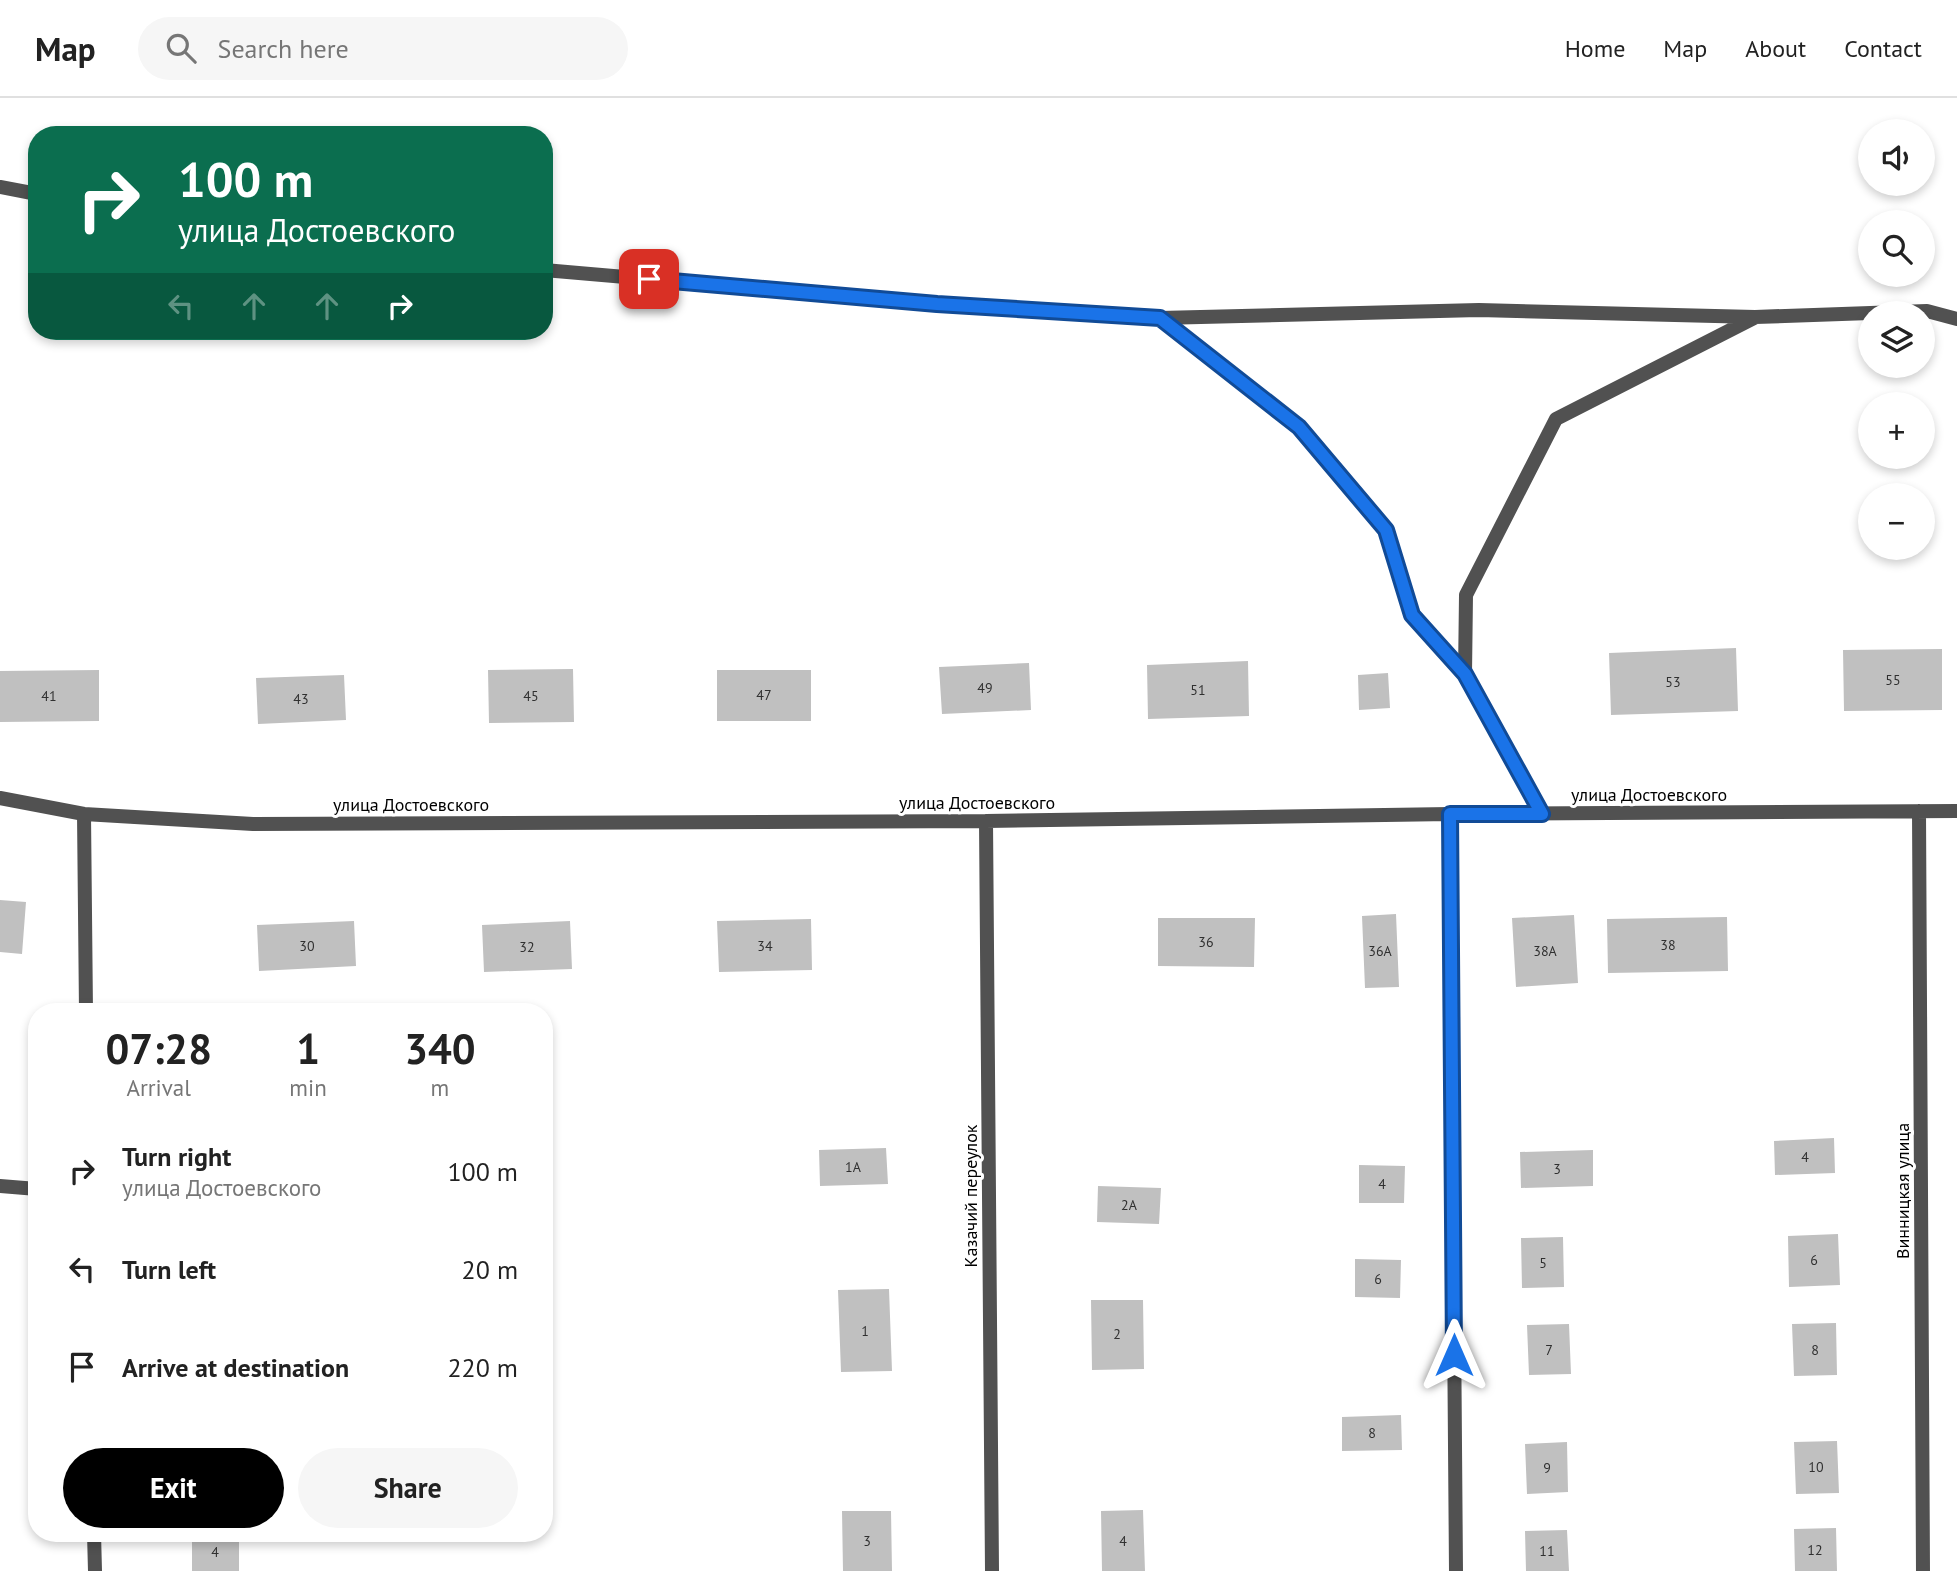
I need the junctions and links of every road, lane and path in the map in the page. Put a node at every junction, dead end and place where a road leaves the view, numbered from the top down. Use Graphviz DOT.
graph roads {
  1 [pos="0,187"];
  2 [pos="28,192"];
  3 [pos="553,272"];
  4 [pos="1755,317"];
  5 [pos="1160,318"];
  6 [pos="1957,319"];
  7 [pos="1465,674"];
  8 [pos="0,798"];
  9 [pos="1919,811"];
  10 [pos="1957,811"];
  11 [pos="84,814"];
  12 [pos="1450,814"];
  13 [pos="1542,814"];
  14 [pos="986,821"];
  15 [pos="86,1003"];
  16 [pos="0,1186"];
  17 [pos="28,1188"];
  18 [pos="94,1542"];
  19 [pos="95,1571"];
  20 [pos="992,1571"];
  21 [pos="1456,1571"];
  22 [pos="1923,1571"];
  1 -- 2 [label="street"];
  3 -- 5 [label="street"];
  4 -- 5 [label="street"];
  4 -- 6 [label="street"];
  4 -- 7 [label="street"];
  5 -- 7 [label="street"];
  7 -- 13 [label="street"];
  8 -- 11 [label="street, улица Достоевского"];
  9 -- 10 [label="street, улица Достоевского"];
  9 -- 13 [label="street, улица Достоевского"];
  9 -- 22 [label="street, Винницкая улица"];
  11 -- 14 [label="street, улица Достоевского"];
  11 -- 15 [label="street"];
  12 -- 13 [label="street, улица Достоевского"];
  12 -- 14 [label="street, улица Достоевского"];
  12 -- 21 [label="street"];
  14 -- 20 [label="street, Казачий переулок"];
  16 -- 17 [label="street"];
  18 -- 19 [label="street"];
}
